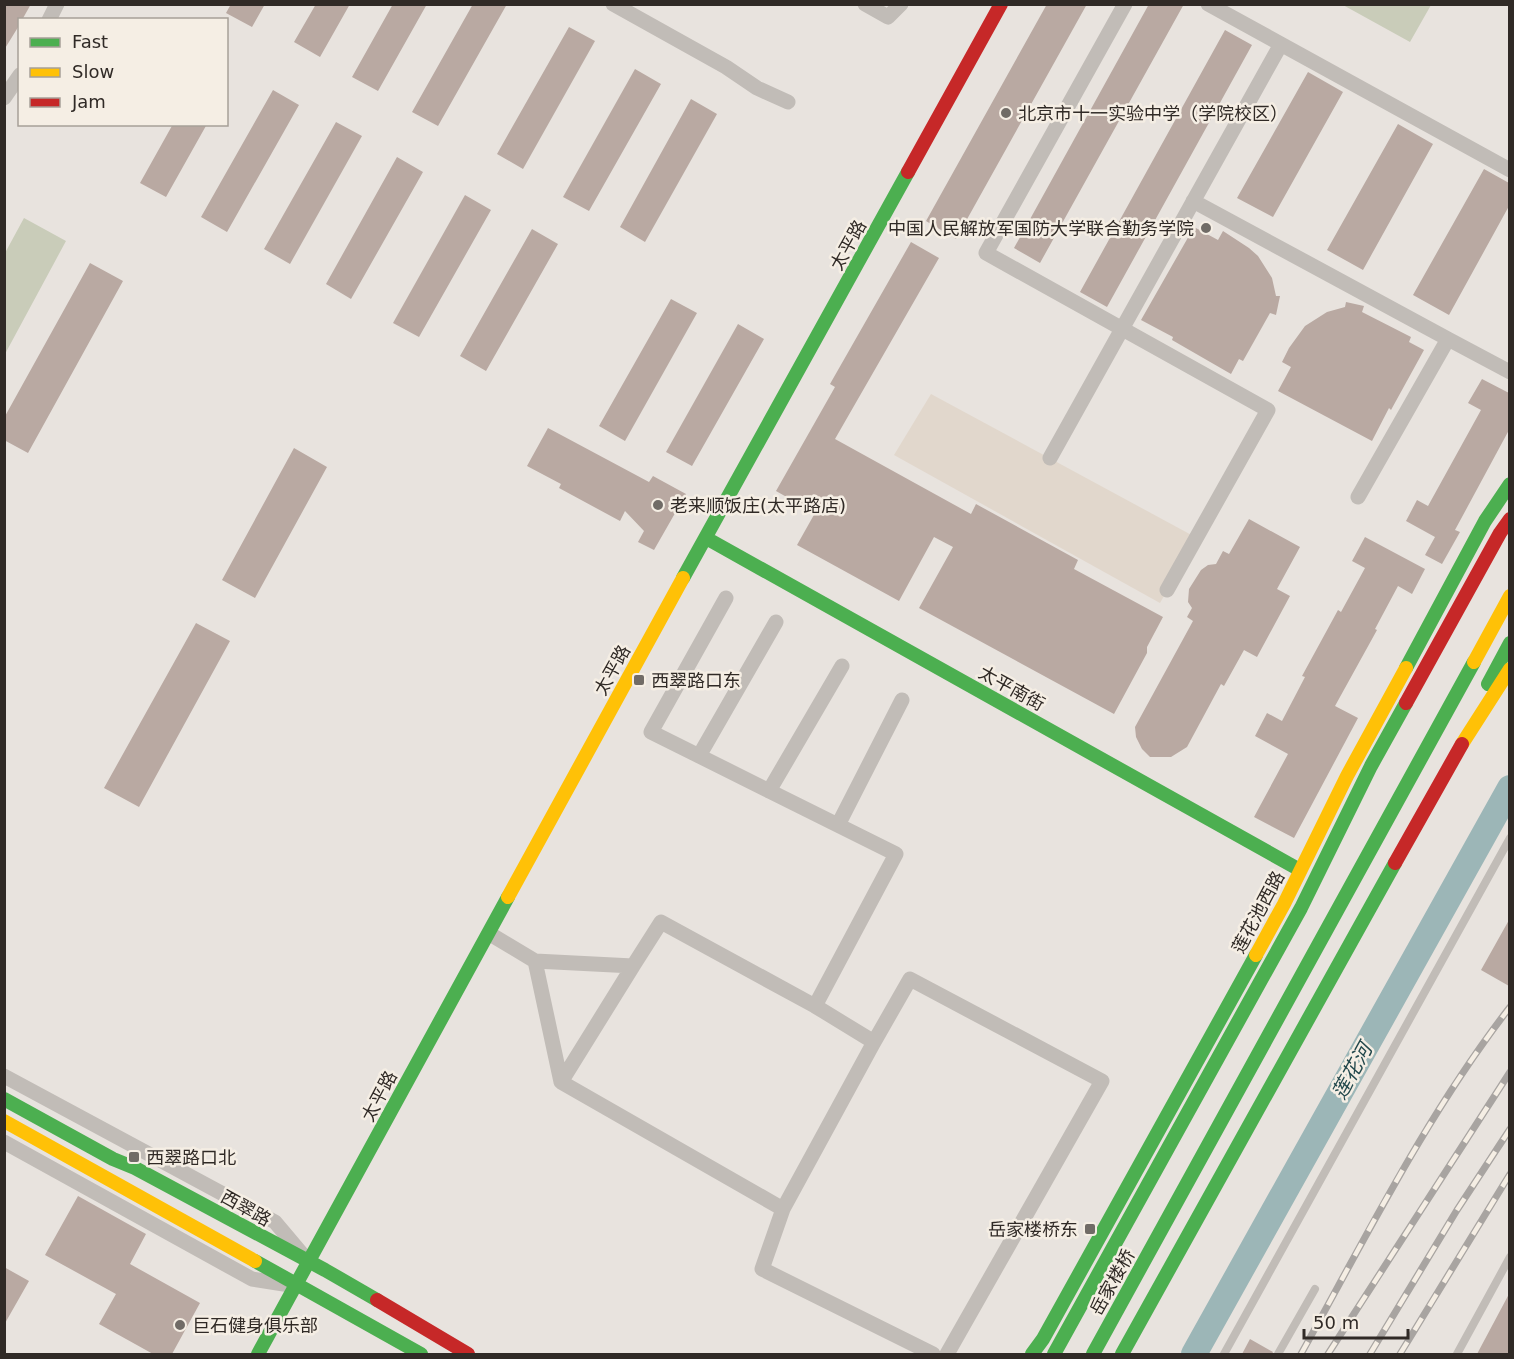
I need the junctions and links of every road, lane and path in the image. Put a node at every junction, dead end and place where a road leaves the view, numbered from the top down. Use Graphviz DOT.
graph roads {
  1 [pos="57,4"];
  2 [pos="613,4"];
  3 [pos="866,4"];
  4 [pos="901,4"];
  5 [pos="1001,4"];
  6 [pos="1125,4"];
  7 [pos="1208,4"];
  8 [pos="50,18"];
  9 [pos="1281,44"];
  10 [pos="18,78"];
  11 [pos="4,98"];
  12 [pos="788,102"];
  13 [pos="1509,170"];
  14 [pos="1193,201"];
  15 [pos="1121,328"];
  16 [pos="1448,339"];
  17 [pos="1509,372"];
  18 [pos="1050,458"];
  19 [pos="1508,487"];
  20 [pos="1358,497"];
  21 [pos="1509,519"];
  22 [pos="706,538"];
  23 [pos="1167,590"];
  24 [pos="1509,596"];
  25 [pos="726,598"];
  26 [pos="776,622"];
  27 [pos="1509,643"];
  28 [pos="842,666"];
  29 [pos="1509,669"];
  30 [pos="1509,687"];
  31 [pos="902,700"];
  32 [pos="1459,748"];
  33 [pos="699,756"];
  34 [pos="769,791"];
  35 [pos="838,825"];
  36 [pos="1509,838"];
  37 [pos="1300,870"];
  38 [pos="490,934"];
  39 [pos="535,961"];
  40 [pos="633,966"];
  41 [pos="815,1006"];
  42 [pos="874,1042"];
  43 [pos="4,1076"];
  44 [pos="561,1082"];
  45 [pos="4,1099"];
  46 [pos="4,1121"];
  47 [pos="4,1142"];
  48 [pos="783,1209"];
  49 [pos="1509,1257"];
  50 [pos="310,1263"];
  51 [pos="297,1286"];
  52 [pos="1315,1289"];
  53 [pos="258,1354"];
  54 [pos="421,1354"];
  55 [pos="468,1354"];
  56 [pos="933,1354"];
  57 [pos="947,1354"];
  58 [pos="1032,1354"];
  59 [pos="1054,1354"];
  60 [pos="1093,1354"];
  61 [pos="1122,1354"];
  62 [pos="1224,1354"];
  63 [pos="1278,1354"];
  64 [pos="1457,1354"];
  1 -- 8 [label="street"];
  2 -- 12 [label="street"];
  3 -- 4 [label="street"];
  5 -- 22 [label="main road, 太平路"];
  6 -- 15 [label="street"];
  7 -- 9 [label="street"];
  9 -- 13 [label="street"];
  9 -- 14 [label="street"];
  10 -- 11 [label="street"];
  14 -- 15 [label="street"];
  14 -- 16 [label="street"];
  15 -- 18 [label="street"];
  15 -- 23 [label="street"];
  16 -- 17 [label="street"];
  16 -- 20 [label="street"];
  19 -- 37 [label="main road, 莲花池西路"];
  21 -- 59 [label="main road, 莲花池西路"];
  22 -- 37 [label="main road, 太平南街"];
  22 -- 38 [label="main road, 太平路"];
  24 -- 60 [label="main road, 岳家楼桥"];
  25 -- 33 [label="street"];
  26 -- 33 [label="street"];
  27 -- 32 [label="main road"];
  28 -- 34 [label="street"];
  29 -- 32 [label="main road"];
  30 -- 32 [label="main road"];
  31 -- 35 [label="street"];
  32 -- 61 [label="main road"];
  33 -- 34 [label="street"];
  34 -- 35 [label="street"];
  35 -- 41 [label="street"];
  36 -- 62 [label="lane"];
  37 -- 58 [label="main road, 莲花池西路"];
  38 -- 39 [label="street"];
  38 -- 50 [label="main road, 太平路"];
  39 -- 40 [label="street"];
  39 -- 44 [label="street"];
  40 -- 41 [label="street"];
  40 -- 44 [label="street"];
  41 -- 42 [label="street"];
  42 -- 48 [label="street"];
  42 -- 57 [label="street"];
  43 -- 50 [label="street"];
  44 -- 48 [label="street"];
  45 -- 50 [label="main road, 西翠路"];
  46 -- 51 [label="main road"];
  47 -- 51 [label="street"];
  48 -- 56 [label="street"];
  49 -- 64 [label="lane"];
  50 -- 51 [label="main road, 太平路"];
  50 -- 55 [label="main road, 西翠路"];
  51 -- 53 [label="main road, 太平路"];
  51 -- 54 [label="main road"];
  52 -- 63 [label="lane"];
}
